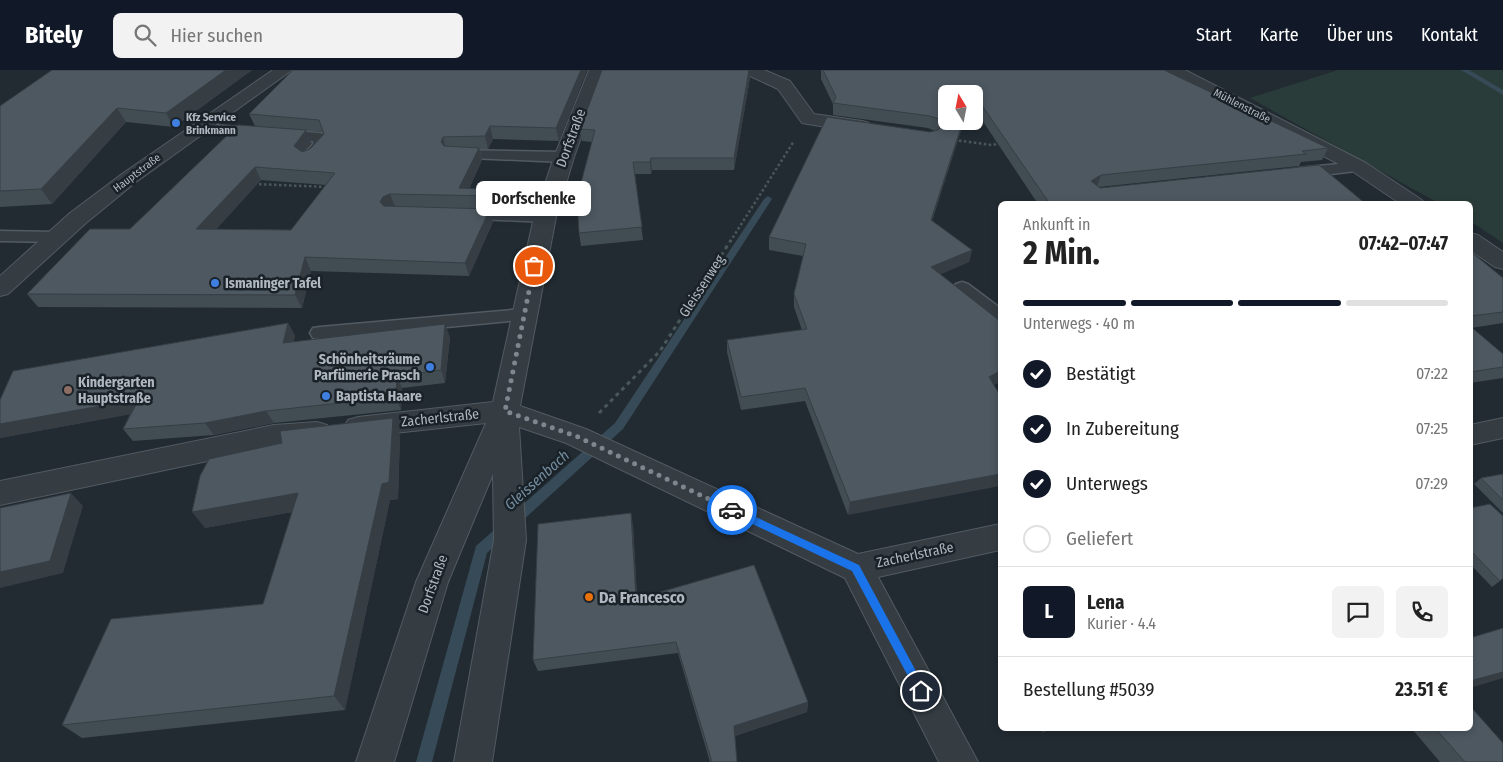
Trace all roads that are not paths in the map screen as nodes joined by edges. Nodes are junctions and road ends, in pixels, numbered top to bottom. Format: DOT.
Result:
graph roads {
  1 [pos="284,70"];
  2 [pos="1172,70"];
  3 [pos="693,72"];
  4 [pos="602,73"];
  5 [pos="197,128"];
  6 [pos="882,130"];
  7 [pos="453,154"];
  8 [pos="564,157"];
  9 [pos="310,158"];
  10 [pos="1359,167"];
  11 [pos="1281,175"];
  12 [pos="1410,201"];
  13 [pos="442,215"];
  14 [pos="545,217"];
  15 [pos="0,236"];
  16 [pos="57,237"];
  17 [pos="1473,242"];
  18 [pos="1503,262"];
  19 [pos="25,265"];
  20 [pos="0,267"];
  21 [pos="962,288"];
  22 [pos="0,289"];
  23 [pos="523,315"];
  24 [pos="998,315"];
  25 [pos="320,333"];
  26 [pos="505,411"];
  27 [pos="0,493"];
  28 [pos="998,537"];
  29 [pos="856,568"];
  30 [pos="375,762"];
  31 [pos="472,762"];
  32 [pos="959,762"];
  1 -- 5 [label="street, Hauptstraße"];
  2 -- 10 [label="street, Mühlenstraße"];
  3 -- 6 [label="street"];
  4 -- 8 [label="street, Dorfstraße"];
  5 -- 9 [label="lane"];
  5 -- 16 [label="street, Hauptstraße"];
  7 -- 8 [label="lane"];
  8 -- 14 [label="street, Dorfstraße"];
  10 -- 11 [label="lane"];
  10 -- 12 [label="street, Mühlenstraße"];
  13 -- 14 [label="lane"];
  14 -- 23 [label="street, Dorfstraße"];
  15 -- 16 [label="lane"];
  16 -- 19 [label="street, Hauptstraße"];
  17 -- 18 [label="street"];
  19 -- 20 [label="street"];
  19 -- 22 [label="street, Hauptstraße"];
  21 -- 24 [label="lane"];
  23 -- 25 [label="lane"];
  23 -- 26 [label="street, Dorfstraße"];
  26 -- 27 [label="street, Zacherlstraße"];
  26 -- 29 [label="street, Zacherlstraße"];
  26 -- 30 [label="street, Dorfstraße"];
  26 -- 31 [label="street, Dorfstraße"];
  28 -- 29 [label="street, Zacherlstraße"];
  29 -- 32 [label="street"];
}
